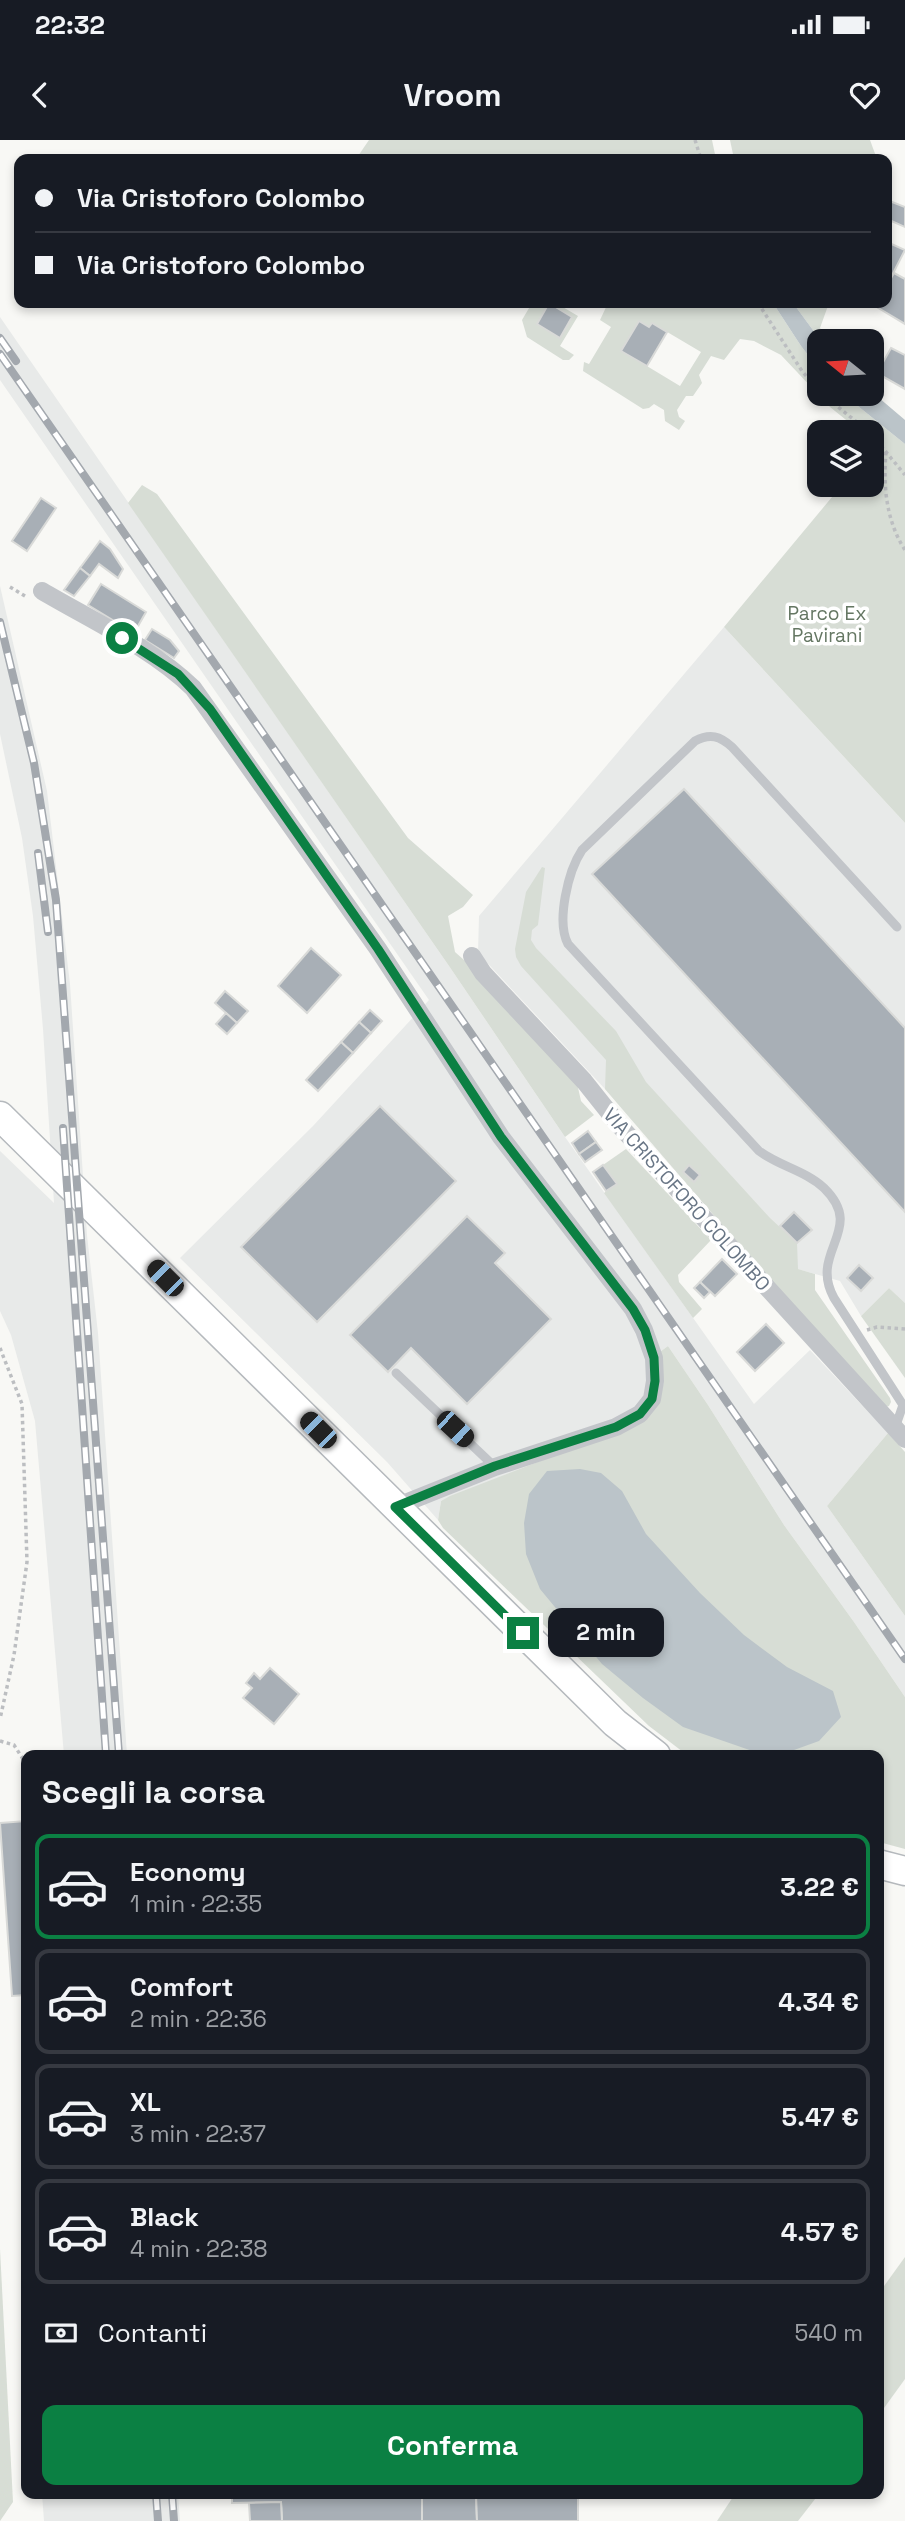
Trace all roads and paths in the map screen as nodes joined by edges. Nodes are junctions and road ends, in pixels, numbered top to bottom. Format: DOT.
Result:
graph roads {
  1 [pos="761,308"];
  2 [pos="807,377"];
  3 [pos="837,406"];
  4 [pos="854,420"];
  5 [pos="884,450"];
  6 [pos="886,452"];
  7 [pos="905,475"];
  8 [pos="905,550"];
  9 [pos="42,591"];
  10 [pos="897,927"];
  11 [pos="472,956"];
  12 [pos="0,1116"];
  13 [pos="905,1329"];
  14 [pos="859,1334"];
  15 [pos="0,1348"];
  16 [pos="396,1373"];
  17 [pos="900,1434"];
  18 [pos="495,1466"];
  19 [pos="395,1507"];
  20 [pos="0,1719"];
  21 [pos="0,1741"];
  22 [pos="650,1750"];
  23 [pos="21,1756"];
  24 [pos="884,1866"];
  25 [pos="905,1871"];
  1 -- 2 [label="path"];
  3 -- 4 [label="path"];
  5 -- 6 [label="path"];
  6 -- 7 [label="path"];
  6 -- 8 [label="path"];
  9 -- 18 [label="street"];
  10 -- 14 [label="lane"];
  11 -- 17 [label="street, VIA CRISTOFORO COLOMBO"];
  12 -- 19 [label="main road"];
  13 -- 14 [label="path"];
  14 -- 17 [label="lane"];
  15 -- 20 [label="path"];
  16 -- 18 [label="lane"];
  18 -- 19 [label="street"];
  19 -- 22 [label="main road"];
  21 -- 23 [label="path"];
  24 -- 25 [label="main road"];
}
